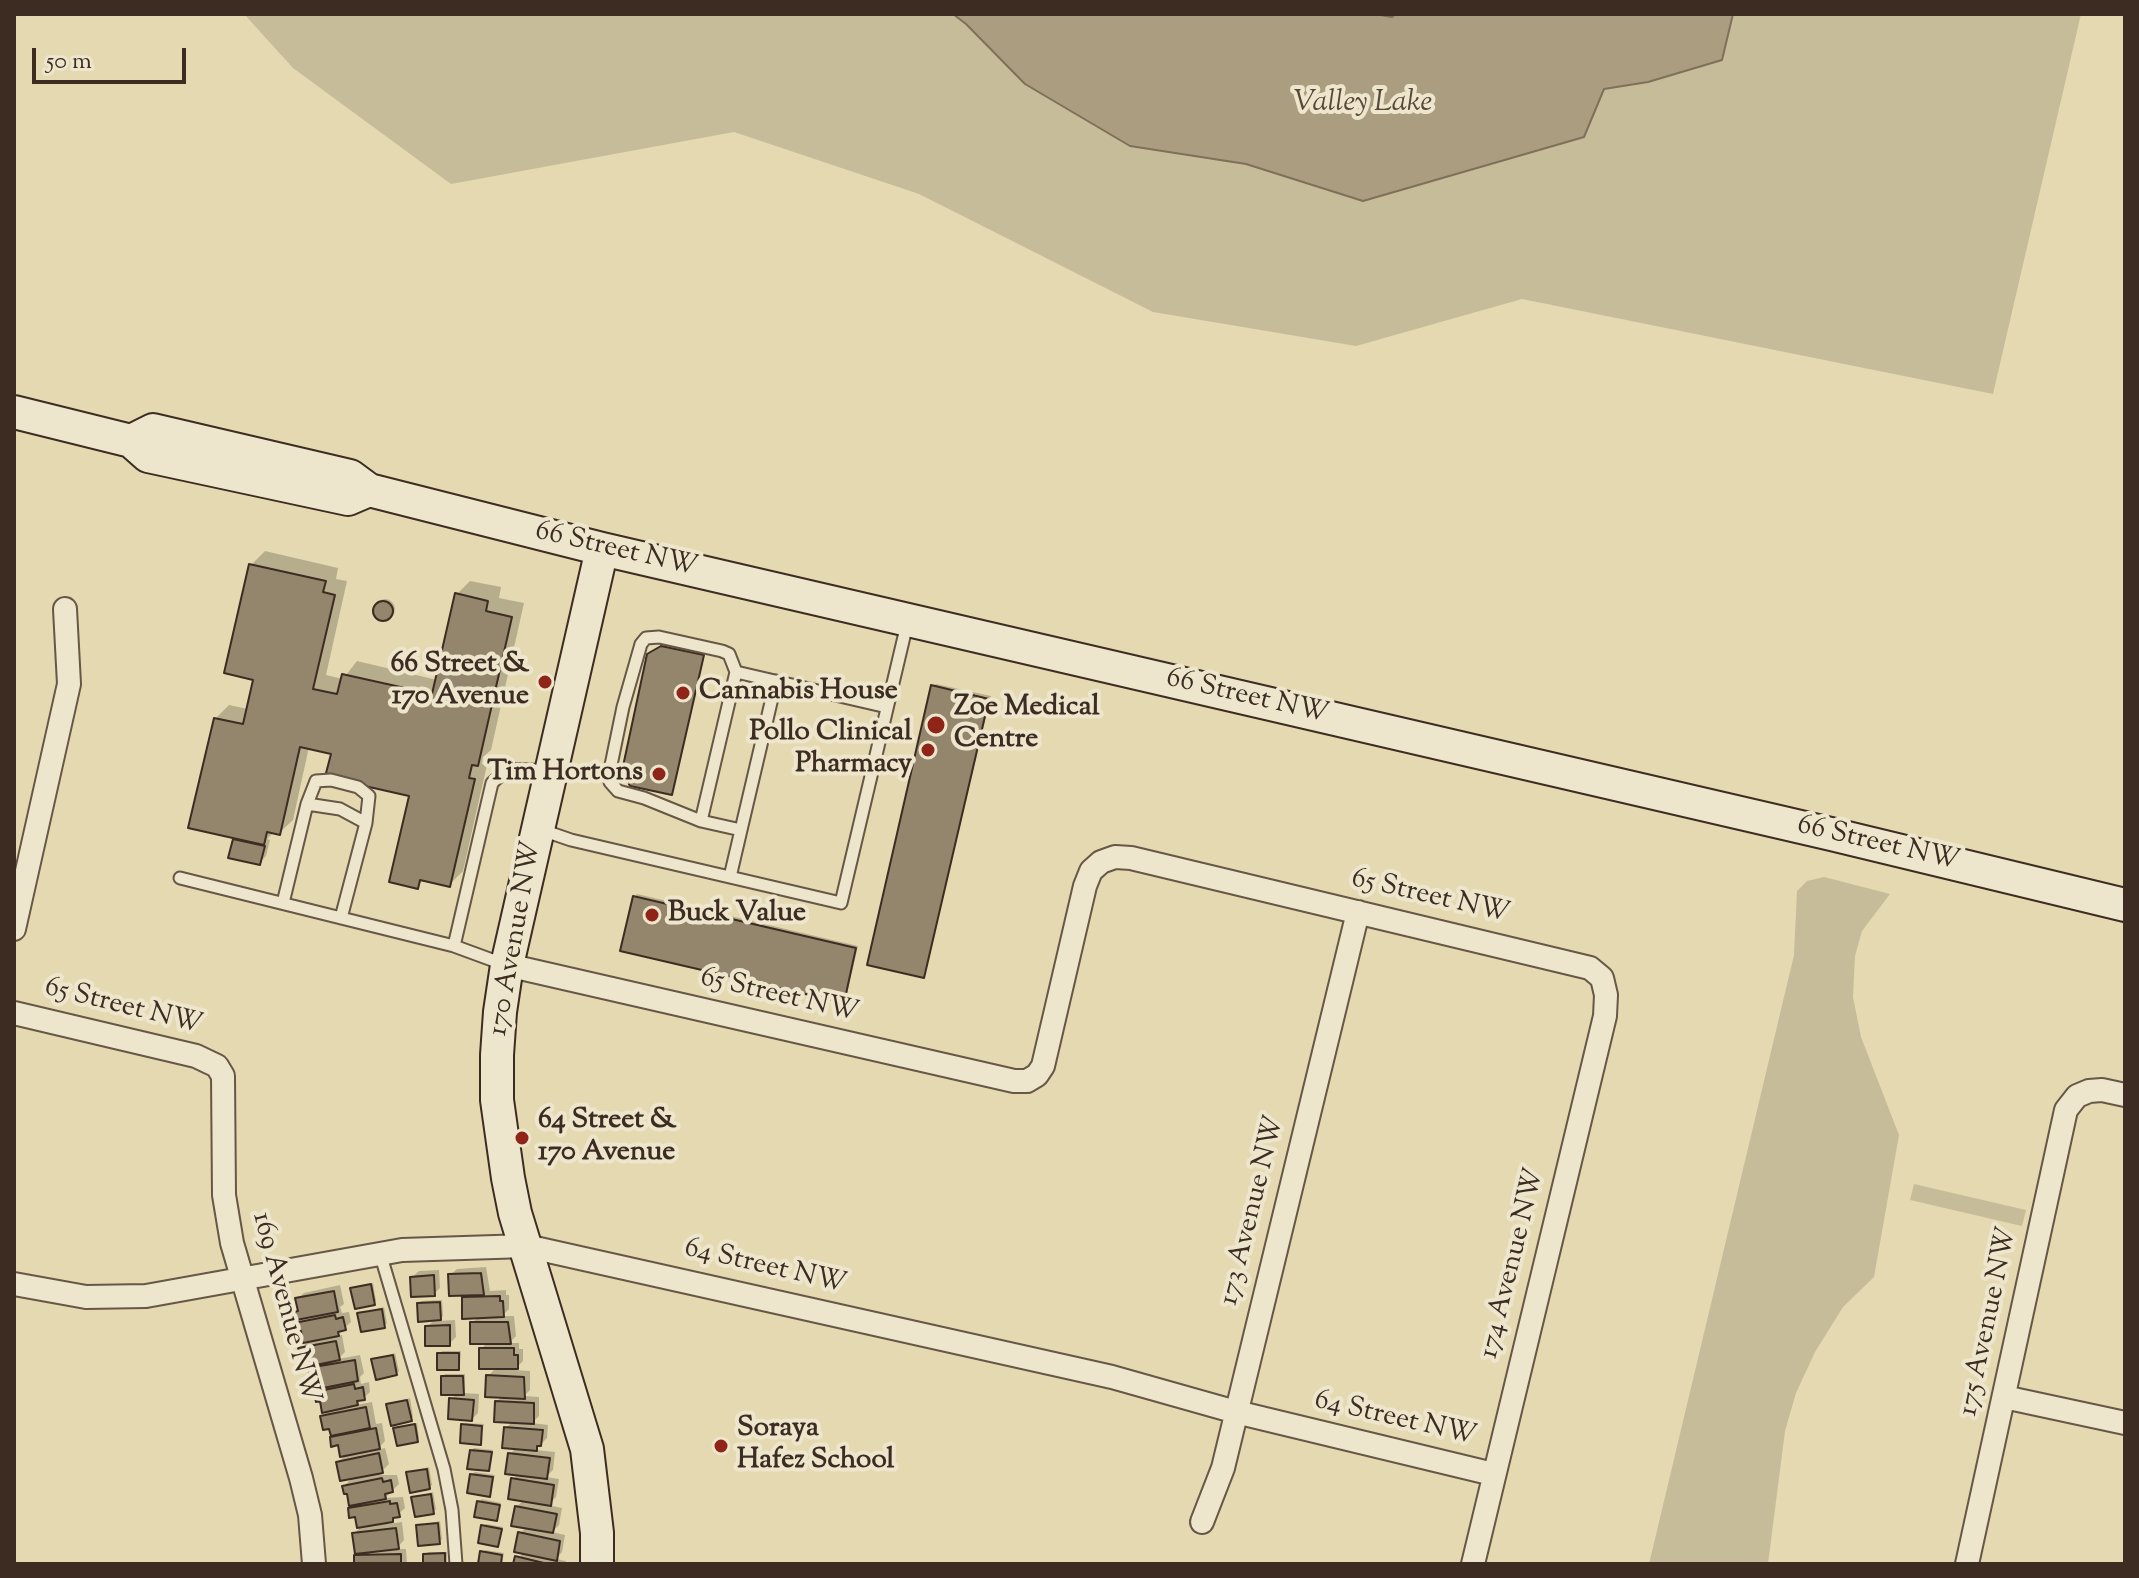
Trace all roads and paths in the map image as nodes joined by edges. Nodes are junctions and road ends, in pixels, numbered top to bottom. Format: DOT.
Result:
graph roads {
  1 [pos="14,412"];
  2 [pos="602,549"];
  3 [pos="65,609"];
  4 [pos="908,619"];
  5 [pos="736,672"];
  6 [pos="776,681"];
  7 [pos="887,707"];
  8 [pos="551,771"];
  9 [pos="307,804"];
  10 [pos="701,821"];
  11 [pos="366,823"];
  12 [pos="537,828"];
  13 [pos="741,830"];
  14 [pos="730,877"];
  15 [pos="180,878"];
  16 [pos="283,903"];
  17 [pos="2125,905"];
  18 [pos="1358,912"];
  19 [pos="341,918"];
  20 [pos="14,929"];
  21 [pos="454,946"];
  22 [pos="507,965"];
  23 [pos="1602,978"];
  24 [pos="14,1013"];
  25 [pos="217,1066"];
  26 [pos="2125,1095"];
  27 [pos="526,1246"];
  28 [pos="380,1253"];
  29 [pos="240,1279"];
  30 [pos="14,1284"];
  31 [pos="2004,1397"];
  32 [pos="1236,1412"];
  33 [pos="2125,1423"];
  34 [pos="1493,1474"];
  35 [pos="1202,1522"];
  36 [pos="314,1564"];
  37 [pos="456,1564"];
  38 [pos="597,1564"];
  39 [pos="1473,1564"];
  40 [pos="1967,1564"];
  1 -- 2 [label="main road, 66 Street NW"];
  2 -- 4 [label="main road, 66 Street NW"];
  2 -- 8 [label="main road, 170 Avenue NW"];
  3 -- 20 [label="street"];
  4 -- 7 [label="lane"];
  4 -- 17 [label="main road, 66 Street NW"];
  5 -- 6 [label="lane"];
  5 -- 10 [label="lane"];
  5 -- 10 [label="lane"];
  6 -- 7 [label="lane"];
  6 -- 13 [label="lane"];
  7 -- 14 [label="lane"];
  8 -- 12 [label="main road, 170 Avenue NW"];
  8 -- 21 [label="lane"];
  9 -- 11 [label="lane"];
  9 -- 11 [label="lane"];
  9 -- 16 [label="lane"];
  10 -- 13 [label="lane"];
  11 -- 19 [label="lane"];
  12 -- 14 [label="lane"];
  12 -- 22 [label="main road, 170 Avenue NW"];
  13 -- 14 [label="lane"];
  15 -- 16 [label="lane"];
  16 -- 19 [label="lane"];
  18 -- 22 [label="street, 65 Street NW"];
  18 -- 23 [label="street, 65 Street NW"];
  18 -- 32 [label="street, 173 Avenue NW"];
  19 -- 21 [label="lane"];
  21 -- 22 [label="lane"];
  22 -- 27 [label="main road, 170 Avenue NW"];
  23 -- 34 [label="street, 174 Avenue NW"];
  24 -- 25 [label="street, 65 Street NW"];
  25 -- 29 [label="street, 169 Avenue NW"];
  26 -- 31 [label="street, 175 Avenue NW"];
  27 -- 28 [label="street, 64 Street NW"];
  27 -- 32 [label="street, 64 Street NW"];
  27 -- 38 [label="main road, 170 Avenue NW"];
  28 -- 29 [label="street, 64 Street NW"];
  28 -- 37 [label="lane"];
  29 -- 30 [label="street, 64 Street NW"];
  29 -- 36 [label="street, 169 Avenue NW"];
  31 -- 33 [label="street"];
  31 -- 40 [label="street, 175 Avenue NW"];
  32 -- 34 [label="street, 64 Street NW"];
  32 -- 35 [label="street, 173 Avenue NW"];
  34 -- 39 [label="street, 174 Avenue NW"];
}
